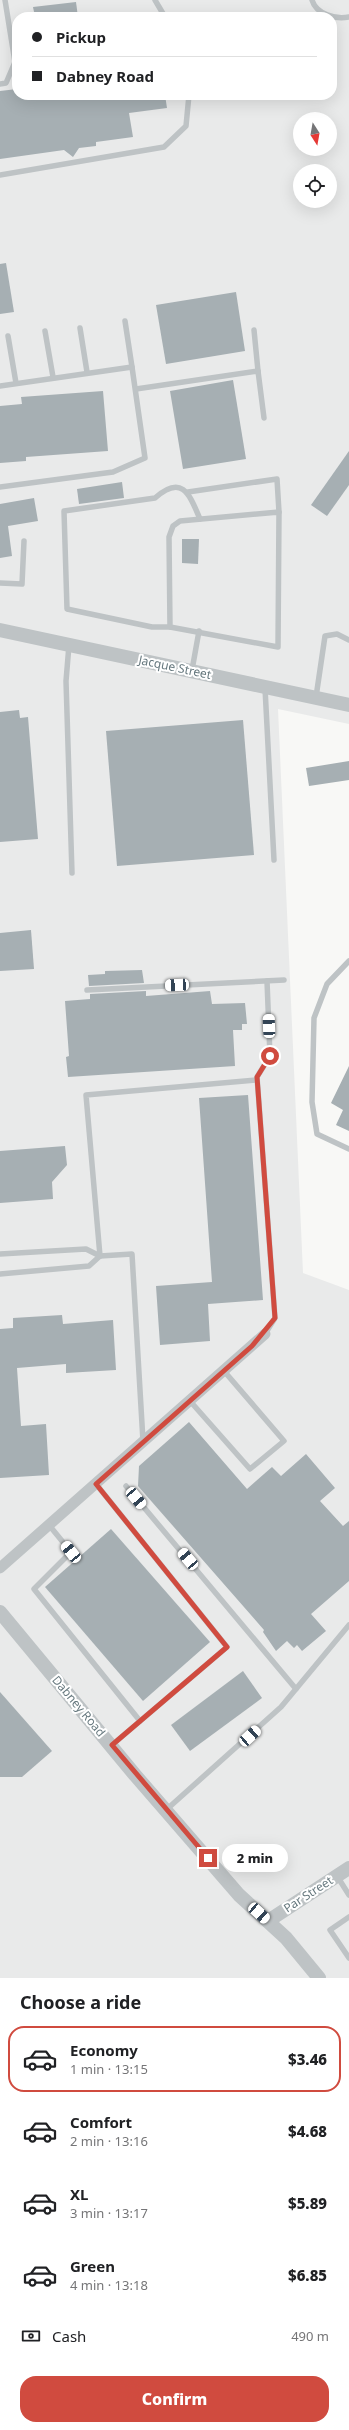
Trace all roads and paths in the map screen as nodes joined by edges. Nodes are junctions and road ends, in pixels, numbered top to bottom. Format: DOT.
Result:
graph roads {
  1 [pos="5,0"];
  2 [pos="155,0"];
  3 [pos="312,0"];
  4 [pos="162,12"];
  5 [pos="323,12"];
  6 [pos="337,17"];
  7 [pos="349,17"];
  8 [pos="12,43"];
  9 [pos="12,69"];
  10 [pos="0,84"];
  11 [pos="189,100"];
  12 [pos="0,175"];
  13 [pos="125,320"];
  14 [pos="80,328"];
  15 [pos="254,330"];
  16 [pos="45,331"];
  17 [pos="8,336"];
  18 [pos="132,367"];
  19 [pos="258,371"];
  20 [pos="87,372"];
  21 [pos="53,377"];
  22 [pos="16,383"];
  23 [pos="0,386"];
  24 [pos="136,389"];
  25 [pos="264,418"];
  26 [pos="0,487"];
  27 [pos="188,492"];
  28 [pos="279,512"];
  29 [pos="200,519"];
  30 [pos="24,541"];
  31 [pos="0,583"];
  32 [pos="170,627"];
  33 [pos="0,630"];
  34 [pos="199,631"];
  35 [pos="349,640"];
  36 [pos="69,644"];
  37 [pos="192,671"];
  38 [pos="264,686"];
  39 [pos="316,697"];
  40 [pos="349,705"];
  41 [pos="274,860"];
  42 [pos="72,873"];
  43 [pos="349,961"];
  44 [pos="284,980"];
  45 [pos="267,981"];
  46 [pos="87,990"];
  47 [pos="257,1080"];
  48 [pos="349,1149"];
  49 [pos="0,1254"];
  50 [pos="100,1256"];
  51 [pos="0,1274"];
  52 [pos="265,1334"];
  53 [pos="224,1371"];
  54 [pos="190,1401"];
  55 [pos="143,1443"];
  56 [pos="96,1484"];
  57 [pos="126,1486"];
  58 [pos="49,1525"];
  59 [pos="0,1568"];
  60 [pos="0,1612"];
  61 [pos="349,1625"];
  62 [pos="296,1689"];
  63 [pos="140,1721"];
  64 [pos="112,1745"];
  65 [pos="166,1810"];
  66 [pos="349,1868"];
  67 [pos="337,1876"];
  68 [pos="349,1895"];
  69 [pos="349,1917"];
  70 [pos="268,1921"];
  71 [pos="349,1958"];
  72 [pos="319,1978"];
  1 -- 8 [label="lane"];
  2 -- 4 [label="lane"];
  3 -- 5 [label="lane"];
  6 -- 7 [label="lane"];
  9 -- 10 [label="lane"];
  11 -- 12 [label="lane"];
  13 -- 18 [label="lane"];
  14 -- 20 [label="lane"];
  15 -- 19 [label="lane"];
  16 -- 21 [label="lane"];
  17 -- 22 [label="lane"];
  18 -- 20 [label="lane"];
  18 -- 24 [label="lane"];
  19 -- 24 [label="lane"];
  19 -- 25 [label="lane"];
  20 -- 21 [label="lane"];
  21 -- 22 [label="lane"];
  22 -- 23 [label="lane"];
  24 -- 26 [label="lane"];
  27 -- 28 [label="lane"];
  27 -- 29 [label="lane"];
  27 -- 32 [label="lane"];
  28 -- 29 [label="lane"];
  28 -- 34 [label="lane"];
  29 -- 32 [label="lane"];
  30 -- 31 [label="lane"];
  32 -- 34 [label="lane"];
  33 -- 36 [label="street, Jacque Street"];
  34 -- 37 [label="lane"];
  35 -- 39 [label="lane"];
  36 -- 37 [label="street, Jacque Street"];
  36 -- 42 [label="lane"];
  37 -- 38 [label="street, Jacque Street"];
  38 -- 39 [label="street, Jacque Street"];
  38 -- 41 [label="lane"];
  39 -- 40 [label="street, Jacque Street"];
  43 -- 48 [label="lane"];
  44 -- 45 [label="lane"];
  45 -- 46 [label="lane"];
  45 -- 47 [label="lane"];
  47 -- 50 [label="lane"];
  47 -- 52 [label="lane"];
  49 -- 50 [label="lane"];
  50 -- 51 [label="lane"];
  50 -- 55 [label="lane"];
  52 -- 53 [label="street"];
  53 -- 54 [label="street"];
  53 -- 54 [label="lane"];
  54 -- 55 [label="street"];
  55 -- 56 [label="street"];
  56 -- 58 [label="street"];
  56 -- 63 [label="lane"];
  57 -- 62 [label="lane"];
  58 -- 59 [label="street"];
  58 -- 63 [label="lane"];
  60 -- 64 [label="street, Dabney Road"];
  61 -- 62 [label="lane"];
  62 -- 65 [label="lane"];
  63 -- 64 [label="lane"];
  64 -- 65 [label="street, Dabney Road"];
  65 -- 70 [label="street, Dabney Road"];
  66 -- 67 [label="street, Par Street"];
  67 -- 68 [label="lane"];
  67 -- 70 [label="street, Par Street"];
  69 -- 71 [label="lane"];
  70 -- 72 [label="street, Dabney Road"];
}
